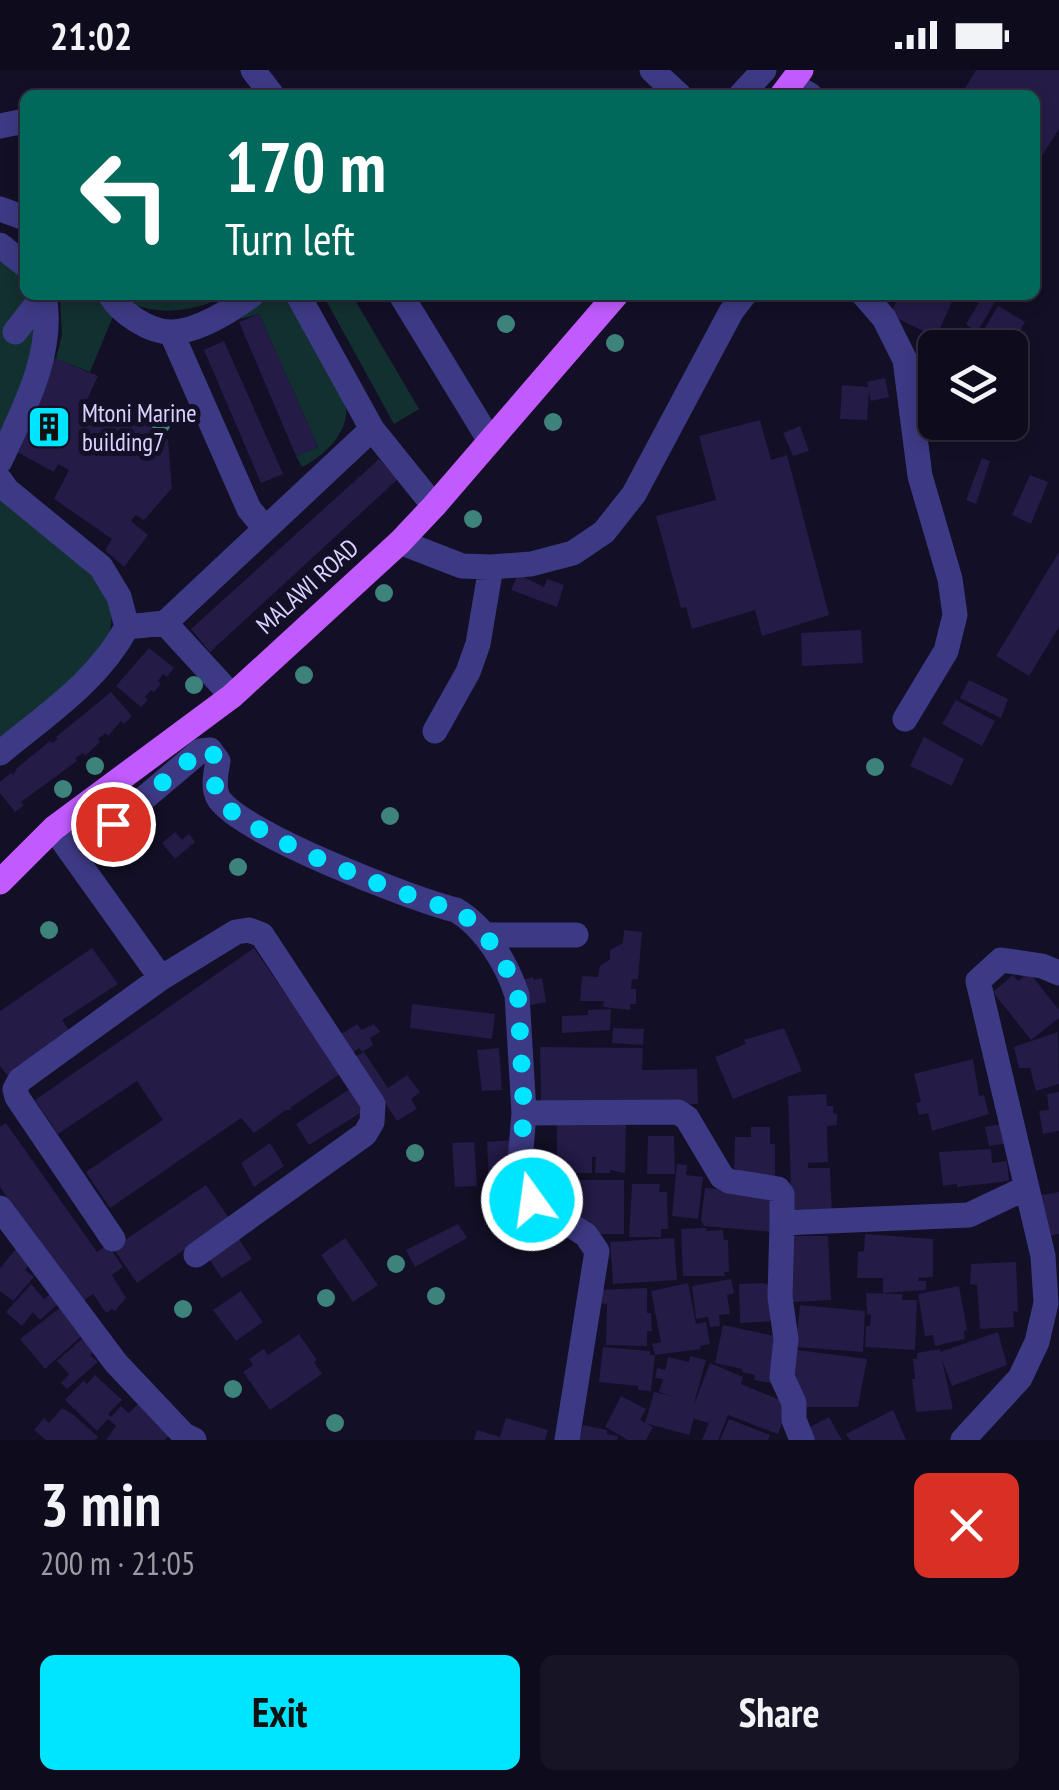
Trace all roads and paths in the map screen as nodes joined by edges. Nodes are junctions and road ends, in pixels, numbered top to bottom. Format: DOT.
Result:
graph roads {
  1 [pos="252,70"];
  2 [pos="652,70"];
  3 [pos="764,70"];
  4 [pos="268,90"];
  5 [pos="673,90"];
  6 [pos="746,90"];
  7 [pos="0,244"];
  8 [pos="20,262"];
  9 [pos="40,300"];
  10 [pos="43,300"];
  11 [pos="112,300"];
  12 [pos="243,300"];
  13 [pos="301,300"];
  14 [pos="405,300"];
  15 [pos="612,300"];
  16 [pos="740,300"];
  17 [pos="868,300"];
  18 [pos="15,332"];
  19 [pos="171,332"];
  20 [pos="372,429"];
  21 [pos="490,440"];
  22 [pos="0,460"];
  23 [pos="0,480"];
  24 [pos="434,506"];
  25 [pos="264,527"];
  26 [pos="400,542"];
  27 [pos="490,567"];
  28 [pos="165,623"];
  29 [pos="127,627"];
  30 [pos="232,696"];
  31 [pos="905,719"];
  32 [pos="435,732"];
  33 [pos="0,753"];
  34 [pos="54,828"];
  35 [pos="70,851"];
  36 [pos="0,882"];
  37 [pos="484,934"];
  38 [pos="576,935"];
  39 [pos="1059,974"];
  40 [pos="161,978"];
  41 [pos="524,1112"];
  42 [pos="1026,1188"];
  43 [pos="0,1208"];
  44 [pos="782,1223"];
  45 [pos="113,1238"];
  46 [pos="196,1256"];
  47 [pos="194,1440"];
  48 [pos="566,1440"];
  49 [pos="802,1440"];
  50 [pos="963,1440"];
  1 -- 4 [label="street"];
  2 -- 5 [label="street"];
  3 -- 6 [label="street"];
  7 -- 8 [label="street"];
  9 -- 18 [label="street"];
  10 -- 22 [label="street"];
  11 -- 19 [label="street"];
  12 -- 19 [label="street"];
  13 -- 20 [label="street"];
  14 -- 21 [label="street"];
  15 -- 21 [label="main road, MALAWI ROAD"];
  16 -- 27 [label="street"];
  17 -- 31 [label="street"];
  19 -- 25 [label="street"];
  20 -- 24 [label="street"];
  20 -- 25 [label="street"];
  21 -- 24 [label="main road, MALAWI ROAD"];
  23 -- 29 [label="street"];
  24 -- 26 [label="main road, MALAWI ROAD"];
  25 -- 28 [label="street"];
  26 -- 27 [label="street"];
  26 -- 30 [label="main road, MALAWI ROAD"];
  27 -- 32 [label="street"];
  28 -- 29 [label="street"];
  28 -- 30 [label="street"];
  29 -- 33 [label="street"];
  30 -- 34 [label="main road, MALAWI ROAD"];
  34 -- 35 [label="street"];
  34 -- 36 [label="main road, MALAWI ROAD"];
  35 -- 37 [label="street"];
  35 -- 40 [label="street"];
  37 -- 38 [label="street"];
  37 -- 41 [label="street"];
  39 -- 42 [label="street"];
  40 -- 45 [label="street"];
  40 -- 46 [label="street"];
  41 -- 44 [label="street"];
  41 -- 48 [label="street"];
  42 -- 44 [label="street"];
  42 -- 50 [label="street"];
  43 -- 47 [label="street"];
  44 -- 49 [label="street"];
}
